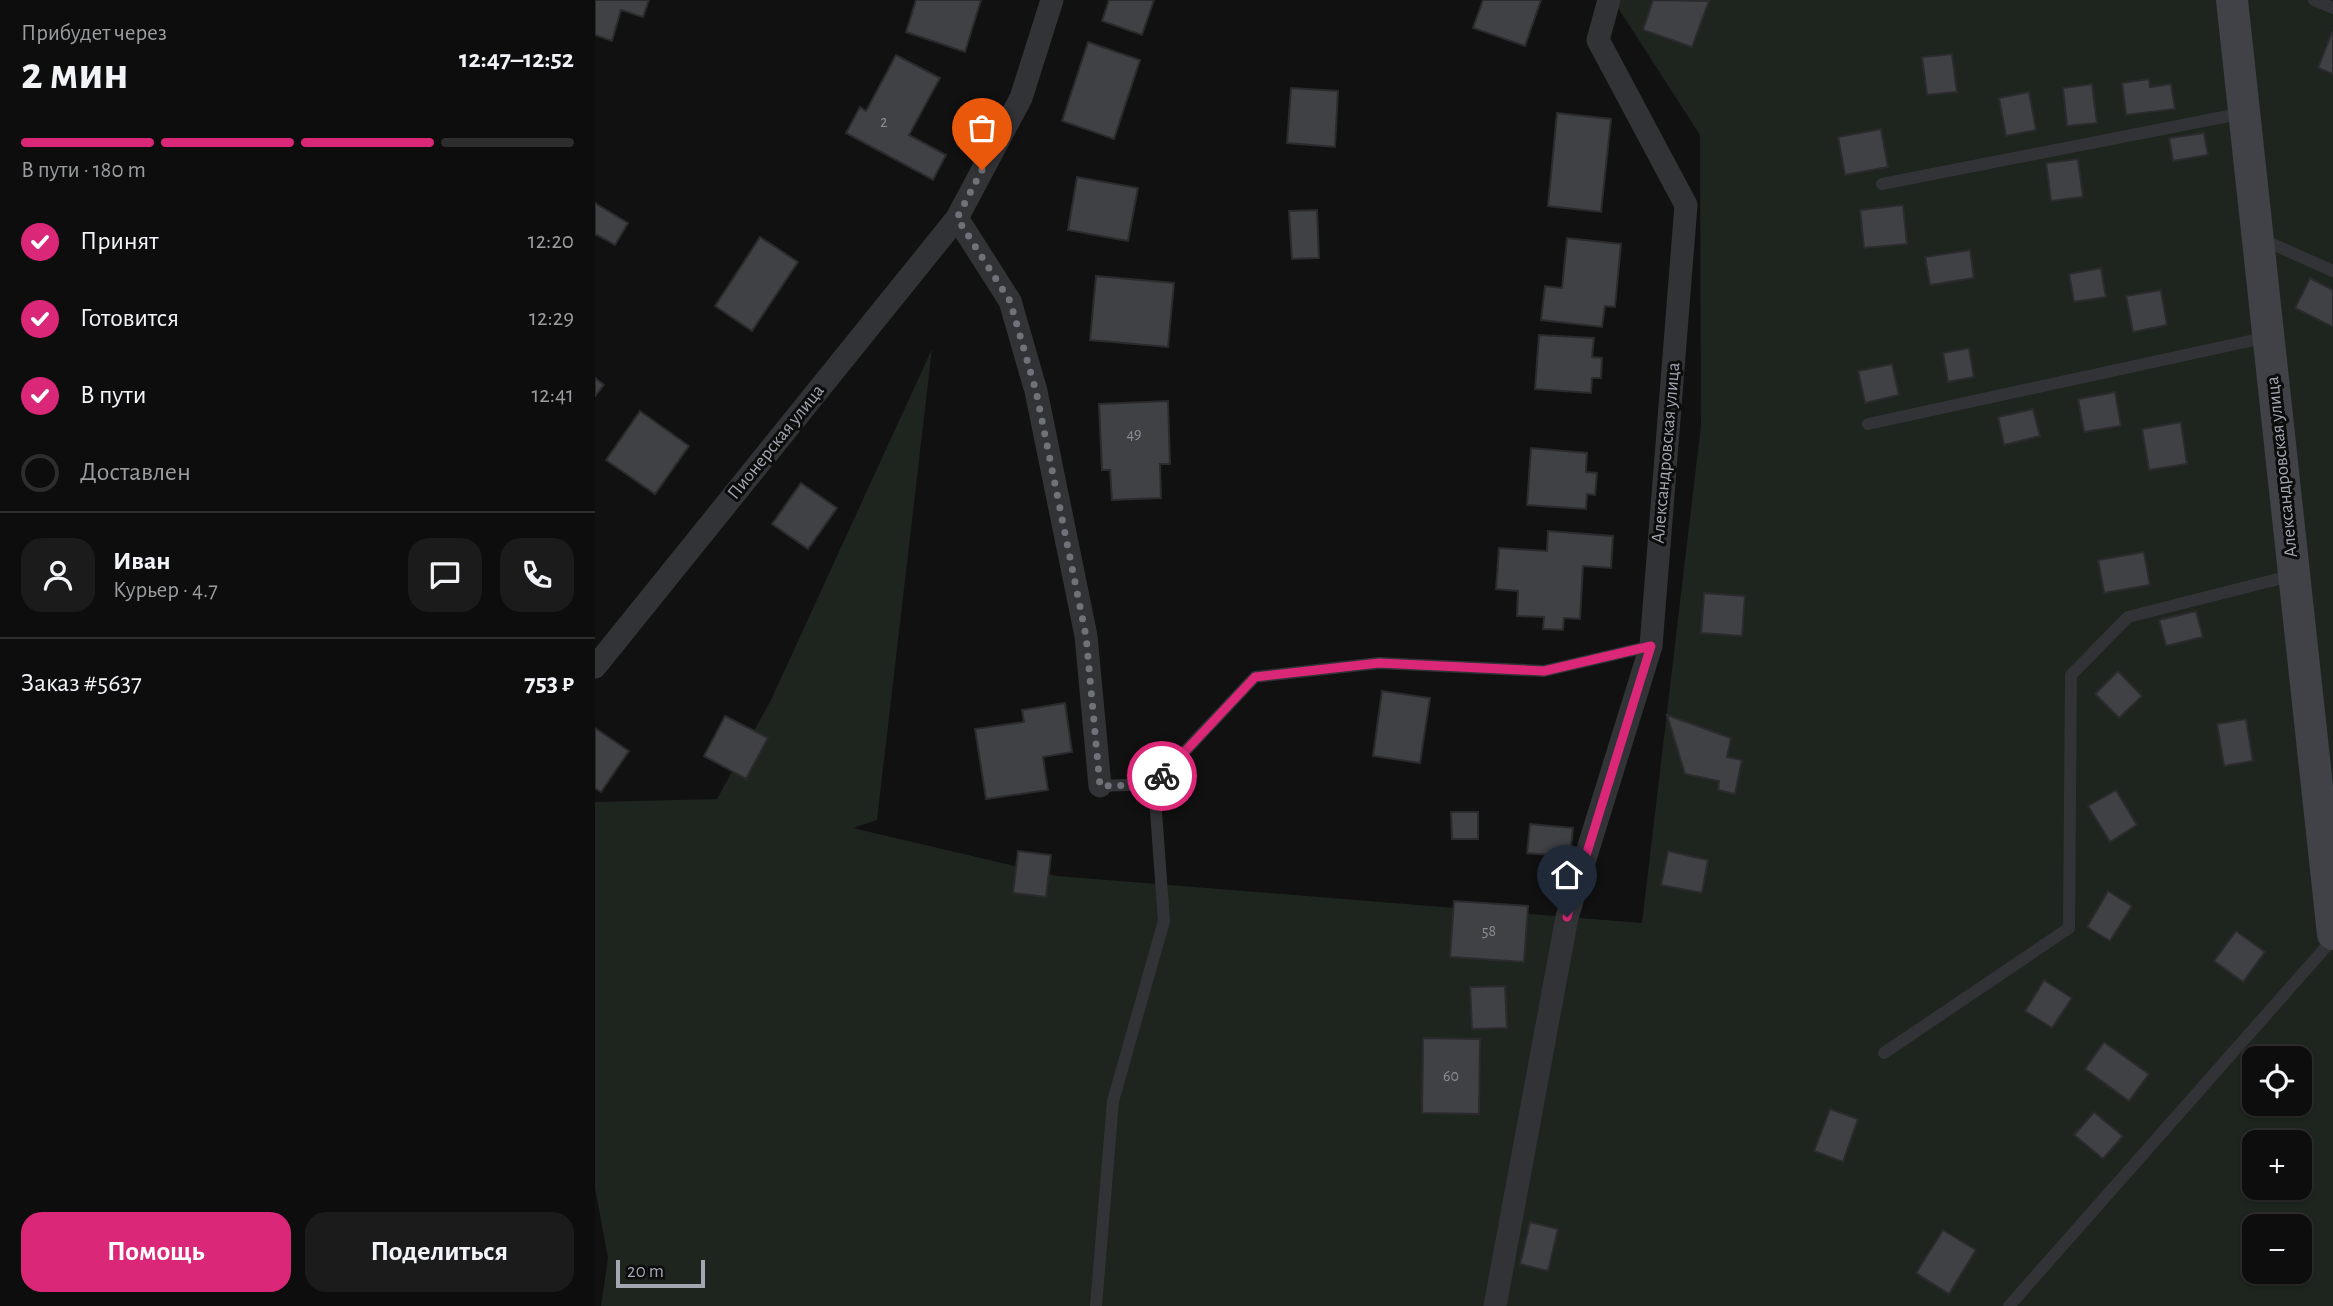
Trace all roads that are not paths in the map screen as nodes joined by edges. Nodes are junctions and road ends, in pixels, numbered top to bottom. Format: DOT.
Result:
graph roads {
  1 [pos="1052,0"];
  2 [pos="1609,0"];
  3 [pos="1615,0"];
  4 [pos="2232,0"];
  5 [pos="2314,0"];
  6 [pos="2333,8"];
  7 [pos="1609,60"];
  8 [pos="2244,113"];
  9 [pos="1882,184"];
  10 [pos="957,218"];
  11 [pos="2257,237"];
  12 [pos="2333,271"];
  13 [pos="2268,337"];
  14 [pos="1868,424"];
  15 [pos="2294,575"];
  16 [pos="1651,646"];
  17 [pos="595,667"];
  18 [pos="1154,785"];
  19 [pos="1100,786"];
  20 [pos="2333,936"];
  21 [pos="1884,1053"];
  22 [pos="1096,1306"];
  23 [pos="1495,1306"];
  24 [pos="2009,1306"];
  1 -- 10 [label="street, Пионерская улица"];
  2 -- 7 [label="street, Александровская улица"];
  3 -- 7 [label="lane"];
  4 -- 8 [label="street, Александровская улица"];
  5 -- 6 [label="lane"];
  7 -- 16 [label="street, Александровская улица"];
  8 -- 9 [label="lane"];
  8 -- 11 [label="street, Александровская улица"];
  10 -- 17 [label="street, Пионерская улица"];
  10 -- 19 [label="street"];
  11 -- 12 [label="lane"];
  11 -- 13 [label="street, Александровская улица"];
  13 -- 14 [label="lane"];
  13 -- 15 [label="street, Александровская улица"];
  15 -- 20 [label="street, Александровская улица"];
  15 -- 21 [label="lane"];
  16 -- 18 [label="lane"];
  16 -- 23 [label="street, Александровская улица"];
  18 -- 19 [label="lane"];
  18 -- 22 [label="lane"];
  20 -- 24 [label="lane"];
}
